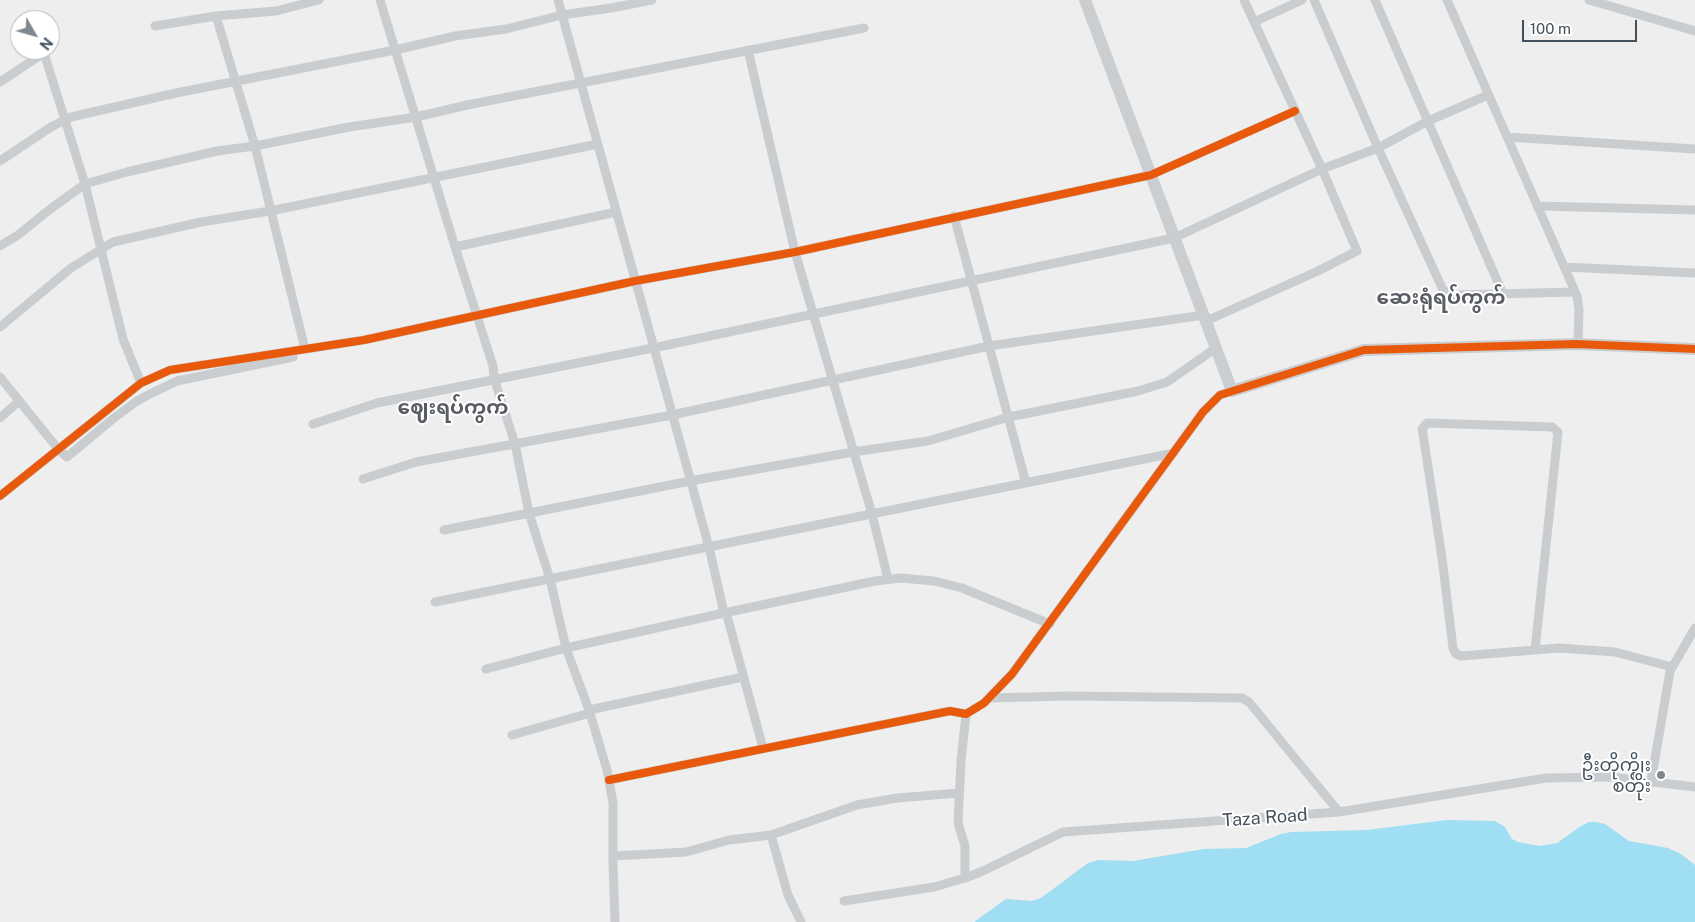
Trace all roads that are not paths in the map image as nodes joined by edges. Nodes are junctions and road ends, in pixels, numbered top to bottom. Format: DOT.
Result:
graph roads {
  1 [pos="319,0"];
  2 [pos="380,0"];
  3 [pos="558,0"];
  4 [pos="652,0"];
  5 [pos="1085,0"];
  6 [pos="1244,0"];
  7 [pos="1302,0"];
  8 [pos="1314,0"];
  9 [pos="1375,0"];
  10 [pos="1446,0"];
  11 [pos="1590,0"];
  12 [pos="562,15"];
  13 [pos="216,16"];
  14 [pos="1254,22"];
  15 [pos="155,26"];
  16 [pos="864,28"];
  17 [pos="1695,30"];
  18 [pos="395,50"];
  19 [pos="748,50"];
  20 [pos="235,81"];
  21 [pos="0,82"];
  22 [pos="581,84"];
  23 [pos="1488,95"];
  24 [pos="1295,111"];
  25 [pos="416,117"];
  26 [pos="66,119"];
  27 [pos="1428,121"];
  28 [pos="1507,137"];
  29 [pos="598,144"];
  30 [pos="255,146"];
  31 [pos="1378,148"];
  32 [pos="1695,149"];
  33 [pos="0,161"];
  34 [pos="1322,169"];
  35 [pos="1151,175"];
  36 [pos="434,178"];
  37 [pos="85,184"];
  38 [pos="1537,206"];
  39 [pos="1695,210"];
  40 [pos="270,211"];
  41 [pos="616,212"];
  42 [pos="954,216"];
  43 [pos="1174,238"];
  44 [pos="0,246"];
  45 [pos="455,247"];
  46 [pos="100,249"];
  47 [pos="796,252"];
  48 [pos="1564,267"];
  49 [pos="1695,273"];
  50 [pos="635,281"];
  51 [pos="972,281"];
  52 [pos="1575,292"];
  53 [pos="1503,294"];
  54 [pos="814,314"];
  55 [pos="477,315"];
  56 [pos="1205,318"];
  57 [pos="0,326"];
  58 [pos="1578,344"];
  59 [pos="989,346"];
  60 [pos="653,348"];
  61 [pos="1216,348"];
  62 [pos="305,349"];
  63 [pos="1695,349"];
  64 [pos="293,351"];
  65 [pos="0,377"];
  66 [pos="494,378"];
  67 [pos="833,380"];
  68 [pos="141,383"];
  69 [pos="1232,391"];
  70 [pos="19,401"];
  71 [pos="672,414"];
  72 [pos="1009,417"];
  73 [pos="0,418"];
  74 [pos="313,424"];
  75 [pos="515,444"];
  76 [pos="58,450"];
  77 [pos="853,452"];
  78 [pos="1174,453"];
  79 [pos="363,479"];
  80 [pos="690,481"];
  81 [pos="1026,483"];
  82 [pos="0,496"];
  83 [pos="529,513"];
  84 [pos="872,514"];
  85 [pos="444,530"];
  86 [pos="708,547"];
  87 [pos="550,579"];
  88 [pos="888,579"];
  89 [pos="435,602"];
  90 [pos="724,613"];
  91 [pos="1050,624"];
  92 [pos="1695,628"];
  93 [pos="566,648"];
  94 [pos="1535,650"];
  95 [pos="1672,667"];
  96 [pos="486,669"];
  97 [pos="743,677"];
  98 [pos="989,698"];
  99 [pos="590,712"];
  100 [pos="966,714"];
  101 [pos="512,735"];
  102 [pos="763,748"];
  103 [pos="609,780"];
  104 [pos="1651,782"];
  105 [pos="1695,787"];
  106 [pos="959,792"];
  107 [pos="1339,812"];
  108 [pos="771,834"];
  109 [pos="613,856"];
  110 [pos="965,878"];
  111 [pos="844,901"];
  112 [pos="615,922"];
  113 [pos="801,922"];
  1 -- 13 [label="street"];
  2 -- 18 [label="street"];
  3 -- 12 [label="street"];
  4 -- 12 [label="street"];
  5 -- 35 [label="street"];
  6 -- 14 [label="street"];
  7 -- 14 [label="street"];
  8 -- 31 [label="street"];
  9 -- 27 [label="street"];
  10 -- 23 [label="street"];
  11 -- 17 [label="street"];
  12 -- 18 [label="street"];
  12 -- 22 [label="street"];
  13 -- 15 [label="street"];
  13 -- 20 [label="street"];
  14 -- 24 [label="street"];
  16 -- 19 [label="street"];
  18 -- 20 [label="street"];
  18 -- 25 [label="street"];
  19 -- 22 [label="street"];
  19 -- 47 [label="street"];
  20 -- 26 [label="street"];
  20 -- 30 [label="street"];
  21 -- 26 [label="street"];
  22 -- 25 [label="street"];
  22 -- 29 [label="street"];
  23 -- 27 [label="street"];
  23 -- 28 [label="street"];
  24 -- 34 [label="street"];
  24 -- 35 [label="street"];
  25 -- 30 [label="street"];
  25 -- 36 [label="street"];
  26 -- 33 [label="street"];
  26 -- 37 [label="street"];
  27 -- 31 [label="street"];
  27 -- 53 [label="street"];
  28 -- 32 [label="street"];
  28 -- 38 [label="street"];
  29 -- 36 [label="street"];
  29 -- 41 [label="street"];
  30 -- 37 [label="street"];
  30 -- 40 [label="street"];
  31 -- 34 [label="street"];
  31 -- 53 [label="street"];
  34 -- 43 [label="street"];
  34 -- 56 [label="street"];
  35 -- 42 [label="street"];
  35 -- 43 [label="street"];
  36 -- 40 [label="street"];
  36 -- 45 [label="street"];
  37 -- 44 [label="street"];
  37 -- 46 [label="street"];
  38 -- 39 [label="street"];
  38 -- 48 [label="street"];
  40 -- 46 [label="street"];
  40 -- 62 [label="street"];
  41 -- 45 [label="street"];
  41 -- 50 [label="street"];
  42 -- 47 [label="street"];
  42 -- 51 [label="street"];
  43 -- 51 [label="street"];
  43 -- 56 [label="street"];
  45 -- 55 [label="street"];
  46 -- 57 [label="street"];
  46 -- 68 [label="street"];
  47 -- 50 [label="street"];
  47 -- 54 [label="street"];
  48 -- 49 [label="street"];
  48 -- 52 [label="street"];
  50 -- 55 [label="street"];
  50 -- 60 [label="street"];
  51 -- 54 [label="street"];
  51 -- 59 [label="street"];
  52 -- 53 [label="street"];
  52 -- 58 [label="street"];
  54 -- 60 [label="street"];
  54 -- 67 [label="street"];
  55 -- 62 [label="street"];
  55 -- 66 [label="street"];
  56 -- 59 [label="street"];
  56 -- 61 [label="street"];
  58 -- 63 [label="street"];
  58 -- 69 [label="street"];
  59 -- 67 [label="street"];
  59 -- 72 [label="street"];
  60 -- 66 [label="street"];
  60 -- 71 [label="street"];
  61 -- 69 [label="street"];
  61 -- 72 [label="street"];
  62 -- 64 [label="street"];
  64 -- 68 [label="street"];
  64 -- 76 [label="street"];
  65 -- 70 [label="street"];
  66 -- 74 [label="street"];
  66 -- 75 [label="street"];
  67 -- 71 [label="street"];
  67 -- 77 [label="street"];
  68 -- 76 [label="street"];
  69 -- 78 [label="street"];
  70 -- 73 [label="street"];
  70 -- 76 [label="street"];
  71 -- 75 [label="street"];
  71 -- 80 [label="street"];
  72 -- 77 [label="street"];
  72 -- 81 [label="street"];
  75 -- 79 [label="street"];
  75 -- 83 [label="street"];
  76 -- 82 [label="street"];
  77 -- 80 [label="street"];
  77 -- 84 [label="street"];
  78 -- 81 [label="street"];
  78 -- 91 [label="street"];
  80 -- 83 [label="street"];
  80 -- 86 [label="street"];
  81 -- 84 [label="street"];
  83 -- 85 [label="street"];
  83 -- 87 [label="street"];
  84 -- 86 [label="street"];
  84 -- 88 [label="street"];
  86 -- 87 [label="street"];
  86 -- 90 [label="street"];
  87 -- 89 [label="street"];
  87 -- 93 [label="street"];
  88 -- 90 [label="street"];
  88 -- 91 [label="street"];
  90 -- 93 [label="street"];
  90 -- 97 [label="street"];
  91 -- 98 [label="street"];
  92 -- 95 [label="street"];
  93 -- 96 [label="street"];
  93 -- 99 [label="street"];
  94 -- 94 [label="street"];
  94 -- 95 [label="street"];
  95 -- 104 [label="street"];
  97 -- 99 [label="street"];
  97 -- 102 [label="street"];
  98 -- 100 [label="street"];
  98 -- 107 [label="street"];
  99 -- 101 [label="street"];
  99 -- 103 [label="street"];
  100 -- 102 [label="street"];
  100 -- 106 [label="street"];
  102 -- 103 [label="street"];
  103 -- 109 [label="street"];
  104 -- 105 [label="street, Taza Road"];
  104 -- 107 [label="street, Taza Road"];
  106 -- 108 [label="street"];
  106 -- 110 [label="street"];
  107 -- 110 [label="street, Taza Road"];
  108 -- 109 [label="street"];
  108 -- 113 [label="street"];
  109 -- 112 [label="street"];
  110 -- 111 [label="street, Taza Road"];
}
